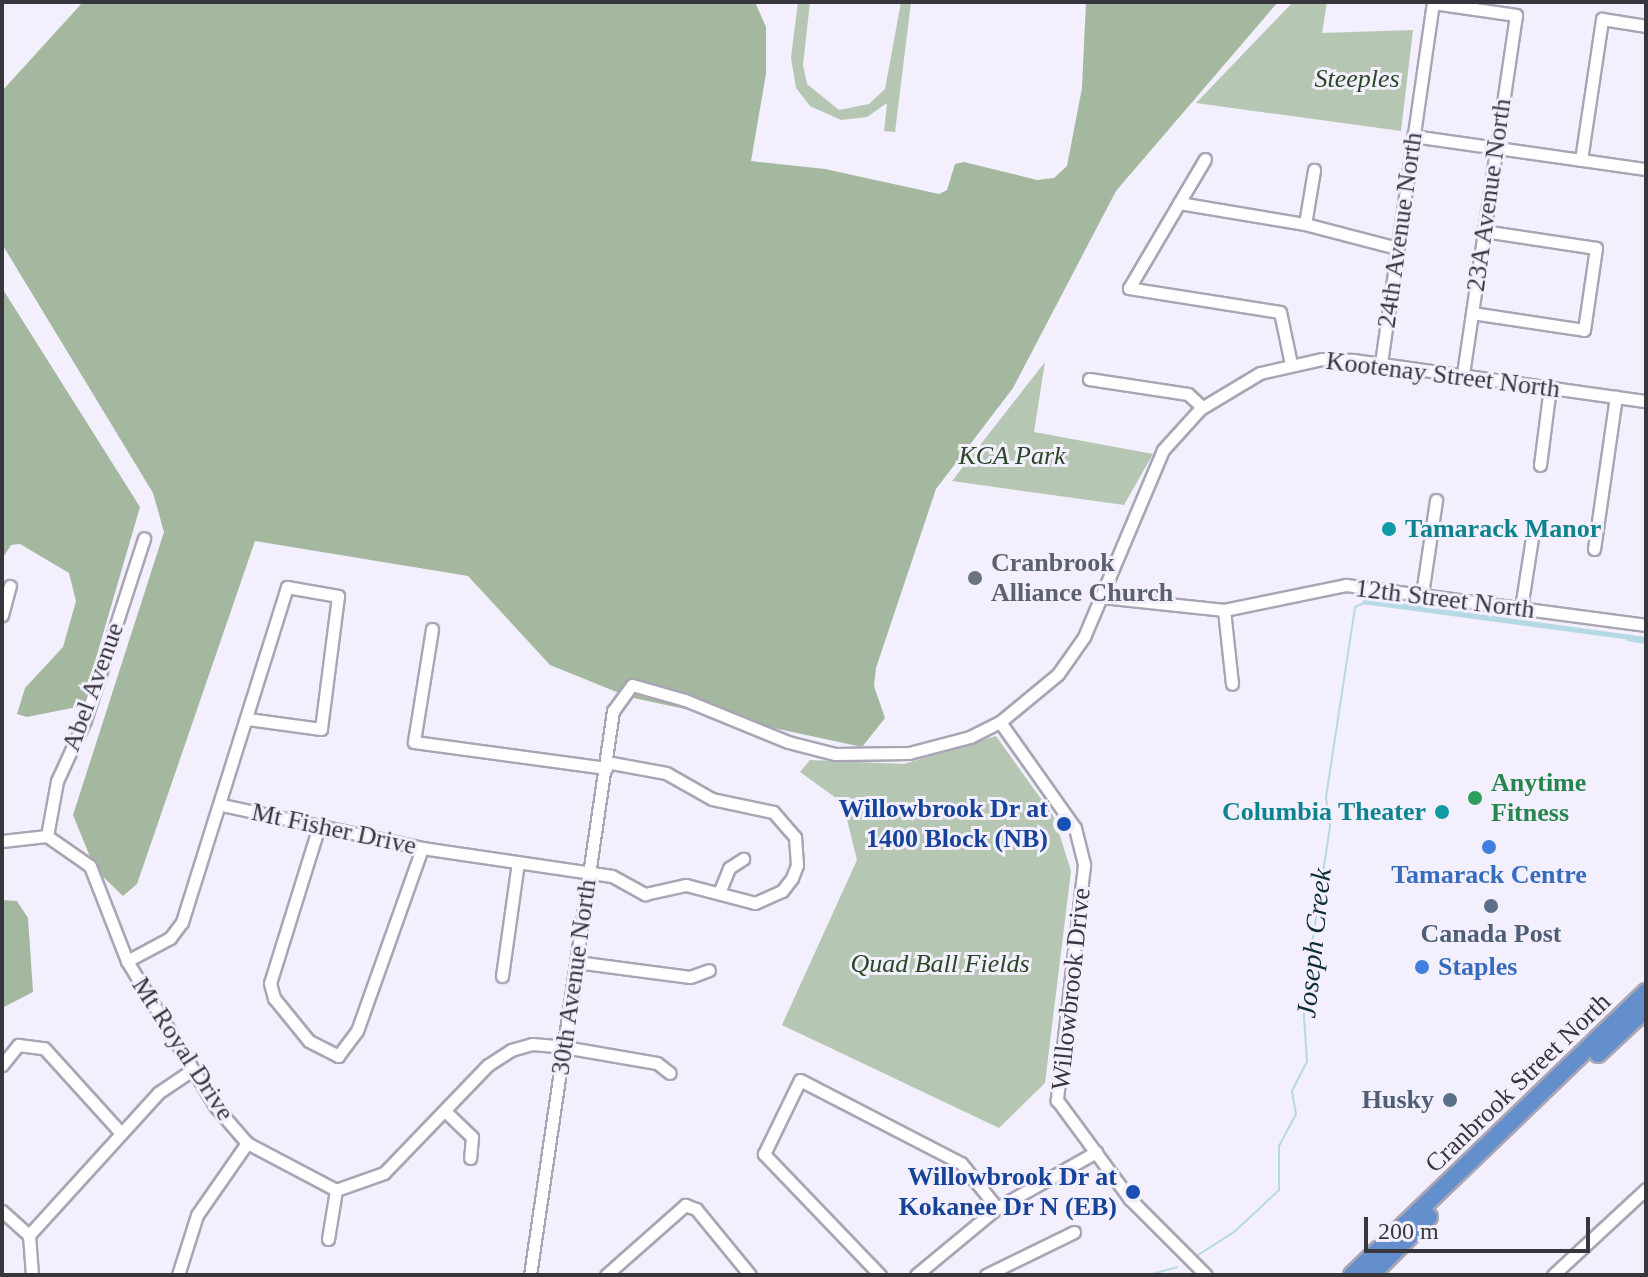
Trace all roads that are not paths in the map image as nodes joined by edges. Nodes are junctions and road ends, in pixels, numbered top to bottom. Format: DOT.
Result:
graph roads {
  1 [pos="1433,2"];
  2 [pos="1646,26"];
  3 [pos="1413,136"];
  4 [pos="1496,148"];
  5 [pos="1205,159"];
  6 [pos="1581,160"];
  7 [pos="1646,169"];
  8 [pos="1314,170"];
  9 [pos="1179,203"];
  10 [pos="1305,224"];
  11 [pos="1484,231"];
  12 [pos="1397,248"];
  13 [pos="1472,313"];
  14 [pos="1381,363"];
  15 [pos="1291,364"];
  16 [pos="1463,375"];
  17 [pos="1089,379"];
  18 [pos="1550,387"];
  19 [pos="1616,397"];
  20 [pos="1646,401"];
  21 [pos="1202,407"];
  22 [pos="1540,465"];
  23 [pos="1436,500"];
  24 [pos="1533,531"];
  25 [pos="144,538"];
  26 [pos="1594,549"];
  27 [pos="10,586"];
  28 [pos="1422,594"];
  29 [pos="1102,597"];
  30 [pos="1521,608"];
  31 [pos="1224,610"];
  32 [pos="2,615"];
  33 [pos="1646,625"];
  34 [pos="432,629"];
  35 [pos="1232,684"];
  36 [pos="632,685"];
  37 [pos="248,719"];
  38 [pos="1000,722"];
  39 [pos="606,765"];
  40 [pos="222,805"];
  41 [pos="319,826"];
  42 [pos="47,836"];
  43 [pos="2,841"];
  44 [pos="422,848"];
  45 [pos="743,859"];
  46 [pos="518,862"];
  47 [pos="590,873"];
  48 [pos="719,893"];
  49 [pos="127,961"];
  50 [pos="576,962"];
  51 [pos="709,970"];
  52 [pos="502,976"];
  53 [pos="1646,992"];
  54 [pos="1646,1009"];
  55 [pos="564,1047"];
  56 [pos="2,1065"];
  57 [pos="191,1071"];
  58 [pos="670,1073"];
  59 [pos="447,1113"];
  60 [pos="121,1133"];
  61 [pos="247,1143"];
  62 [pos="1096,1152"];
  63 [pos="470,1158"];
  64 [pos="1646,1189"];
  65 [pos="336,1190"];
  66 [pos="997,1208"];
  67 [pos="2,1211"];
  68 [pos="1074,1232"];
  69 [pos="29,1235"];
  70 [pos="328,1239"];
  71 [pos="32,1275"];
  72 [pos="178,1275"];
  73 [pos="530,1275"];
  74 [pos="606,1275"];
  75 [pos="750,1275"];
  76 [pos="880,1275"];
  77 [pos="916,1275"];
  78 [pos="986,1275"];
  79 [pos="1206,1275"];
  80 [pos="1352,1275"];
  81 [pos="1371,1275"];
  82 [pos="1553,1275"];
  1 -- 3 [label="street, 24th Avenue North"];
  1 -- 4 [label="street, 23A Avenue North"];
  2 -- 6 [label="street"];
  3 -- 4 [label="street"];
  3 -- 12 [label="street, 24th Avenue North"];
  4 -- 6 [label="street"];
  4 -- 11 [label="street, 23A Avenue North"];
  5 -- 9 [label="street"];
  6 -- 7 [label="street"];
  8 -- 10 [label="street"];
  9 -- 10 [label="street"];
  9 -- 15 [label="street"];
  10 -- 12 [label="street"];
  11 -- 13 [label="street, 23A Avenue North"];
  11 -- 13 [label="street"];
  12 -- 14 [label="street, 24th Avenue North"];
  13 -- 16 [label="street, 23A Avenue North"];
  14 -- 15 [label="street, Kootenay Street North"];
  14 -- 16 [label="street, Kootenay Street North"];
  15 -- 21 [label="street, Kootenay Street North"];
  16 -- 18 [label="street, Kootenay Street North"];
  17 -- 21 [label="street"];
  18 -- 19 [label="street, Kootenay Street North"];
  18 -- 22 [label="street"];
  19 -- 20 [label="street, Kootenay Street North"];
  19 -- 26 [label="street"];
  21 -- 29 [label="street, Kootenay Street North"];
  23 -- 28 [label="street"];
  24 -- 30 [label="street"];
  25 -- 42 [label="street, Abel Avenue"];
  27 -- 32 [label="street"];
  28 -- 30 [label="street, 12th Street North"];
  28 -- 31 [label="street, 12th Street North"];
  29 -- 31 [label="street, 12th Street North"];
  29 -- 38 [label="street, Kootenay Street North"];
  30 -- 33 [label="street, 12th Street North"];
  31 -- 35 [label="street"];
  34 -- 39 [label="street, Mt Fisher Drive"];
  36 -- 38 [label="street, Kootenay Street North"];
  36 -- 39 [label="street, 30th Avenue North"];
  37 -- 37 [label="street"];
  37 -- 40 [label="street"];
  38 -- 62 [label="street, Willowbrook Drive"];
  39 -- 47 [label="street, 30th Avenue North"];
  39 -- 48 [label="street, Mt Fisher Drive"];
  40 -- 41 [label="street, Mt Fisher Drive"];
  40 -- 49 [label="street, Mt Fisher Drive"];
  41 -- 44 [label="street, Mt Fisher Drive"];
  41 -- 44 [label="street"];
  42 -- 43 [label="street"];
  42 -- 49 [label="street, Mt Royal Drive"];
  44 -- 46 [label="street, Mt Fisher Drive"];
  45 -- 48 [label="street"];
  46 -- 47 [label="street, Mt Fisher Drive"];
  46 -- 52 [label="street"];
  47 -- 48 [label="street, Mt Fisher Drive"];
  47 -- 50 [label="street, 30th Avenue North"];
  49 -- 57 [label="street, Mt Royal Drive"];
  50 -- 51 [label="street"];
  50 -- 55 [label="street, 30th Avenue North"];
  53 -- 80 [label="highway, Cranbrook Street North"];
  54 -- 81 [label="highway, Cranbrook Street North"];
  55 -- 58 [label="street"];
  55 -- 59 [label="street"];
  55 -- 73 [label="street, 30th Avenue North"];
  56 -- 60 [label="street"];
  57 -- 60 [label="street"];
  57 -- 61 [label="street, Mt Royal Drive"];
  59 -- 63 [label="street"];
  59 -- 65 [label="street"];
  60 -- 69 [label="street"];
  61 -- 65 [label="street, Mt Royal Drive"];
  61 -- 72 [label="street"];
  62 -- 66 [label="street"];
  62 -- 79 [label="street, Willowbrook Drive"];
  64 -- 82 [label="street"];
  65 -- 70 [label="street"];
  66 -- 76 [label="street"];
  66 -- 77 [label="street"];
  67 -- 69 [label="street"];
  68 -- 78 [label="street"];
  69 -- 71 [label="street"];
  74 -- 75 [label="street"];
}
